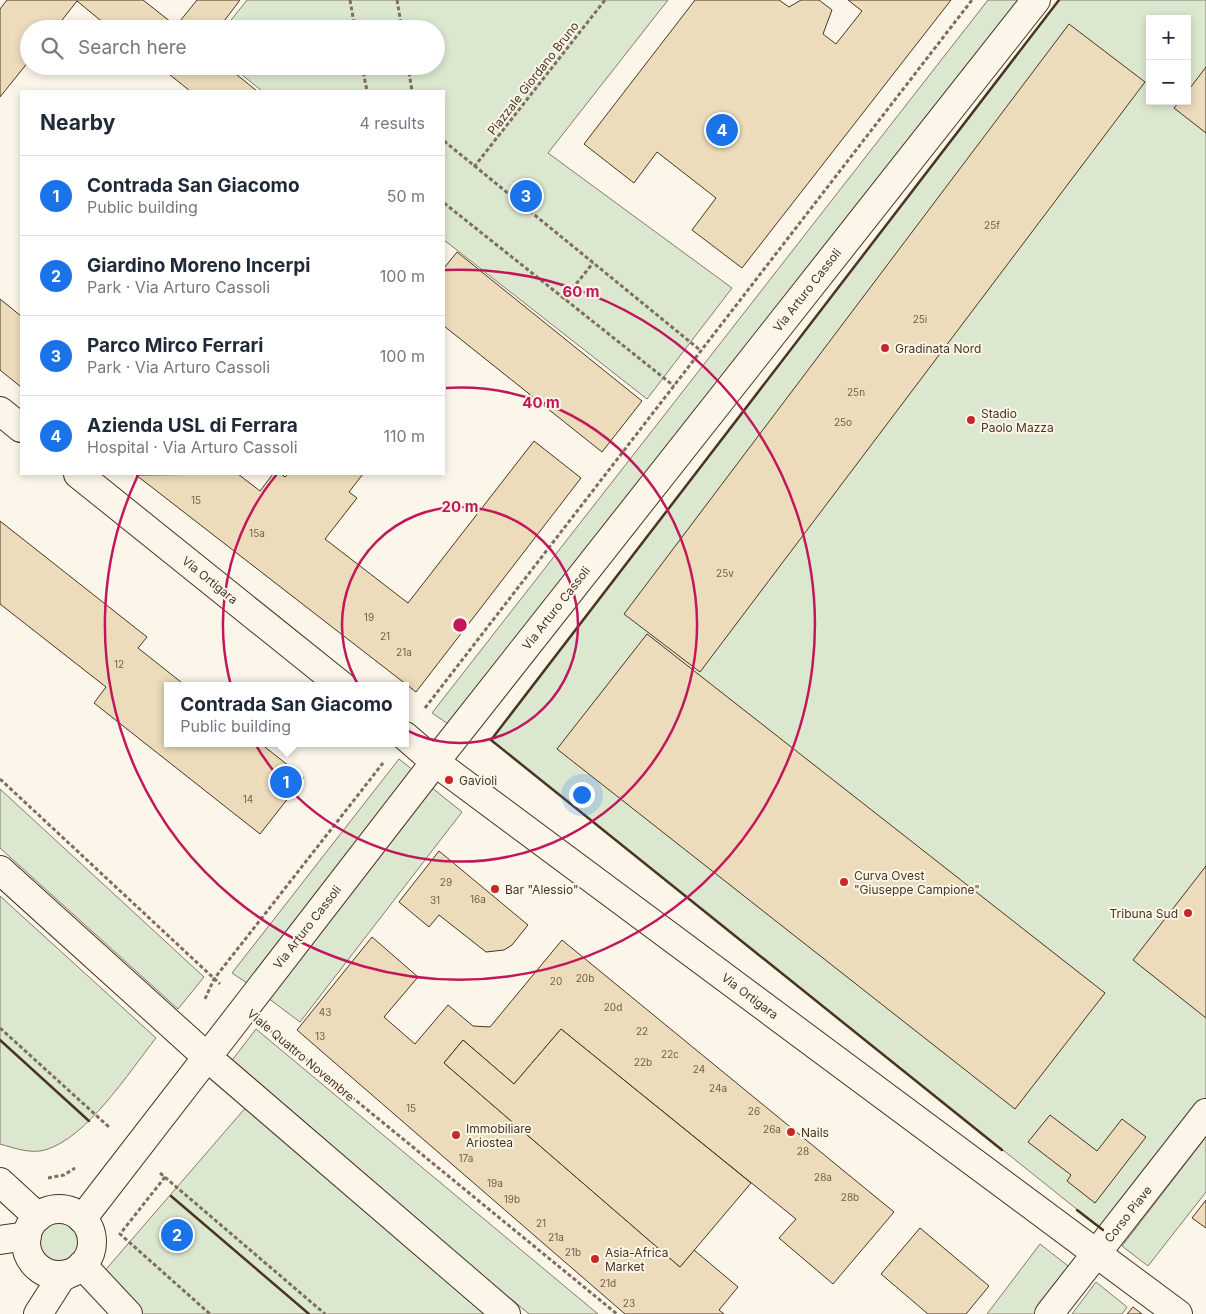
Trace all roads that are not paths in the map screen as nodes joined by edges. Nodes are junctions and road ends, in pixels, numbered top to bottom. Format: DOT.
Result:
graph roads {
  1 [pos="1036,0"];
  2 [pos="0,411"];
  3 [pos="20,427"];
  4 [pos="79,475"];
  5 [pos="337,682"];
  6 [pos="409,740"];
  7 [pos="434,762"];
  8 [pos="0,870"];
  9 [pos="197,1048"];
  10 [pos="1206,1113"];
  11 [pos="8,1189"];
  12 [pos="82,1219"];
  13 [pos="32,1226"];
  14 [pos="0,1240"];
  15 [pos="1097,1253"];
  16 [pos="75,1269"];
  17 [pos="38,1314"];
  18 [pos="128,1314"];
  19 [pos="506,1314"];
  20 [pos="1049,1314"];
  21 [pos="1178,1314"];
  1 -- 7 [label="street, Via Arturo Cassoli"];
  2 -- 3 [label="street"];
  4 -- 5 [label="street, Via Ortigara"];
  6 -- 7 [label="street, Via Ortigara"];
  7 -- 9 [label="street, Via Arturo Cassoli"];
  7 -- 15 [label="street, Via Ortigara"];
  8 -- 9 [label="street"];
  9 -- 12 [label="street, Via Arturo Cassoli"];
  9 -- 19 [label="street"];
  10 -- 15 [label="street, Corso Piave"];
  11 -- 13 [label="street"];
  12 -- 13 [label="street"];
  12 -- 16 [label="street"];
  13 -- 14 [label="street"];
  13 -- 16 [label="street"];
  15 -- 20 [label="street, Corso Piave"];
  15 -- 21 [label="street, Via Ortigara"];
  16 -- 17 [label="street"];
  16 -- 18 [label="street"];
}
